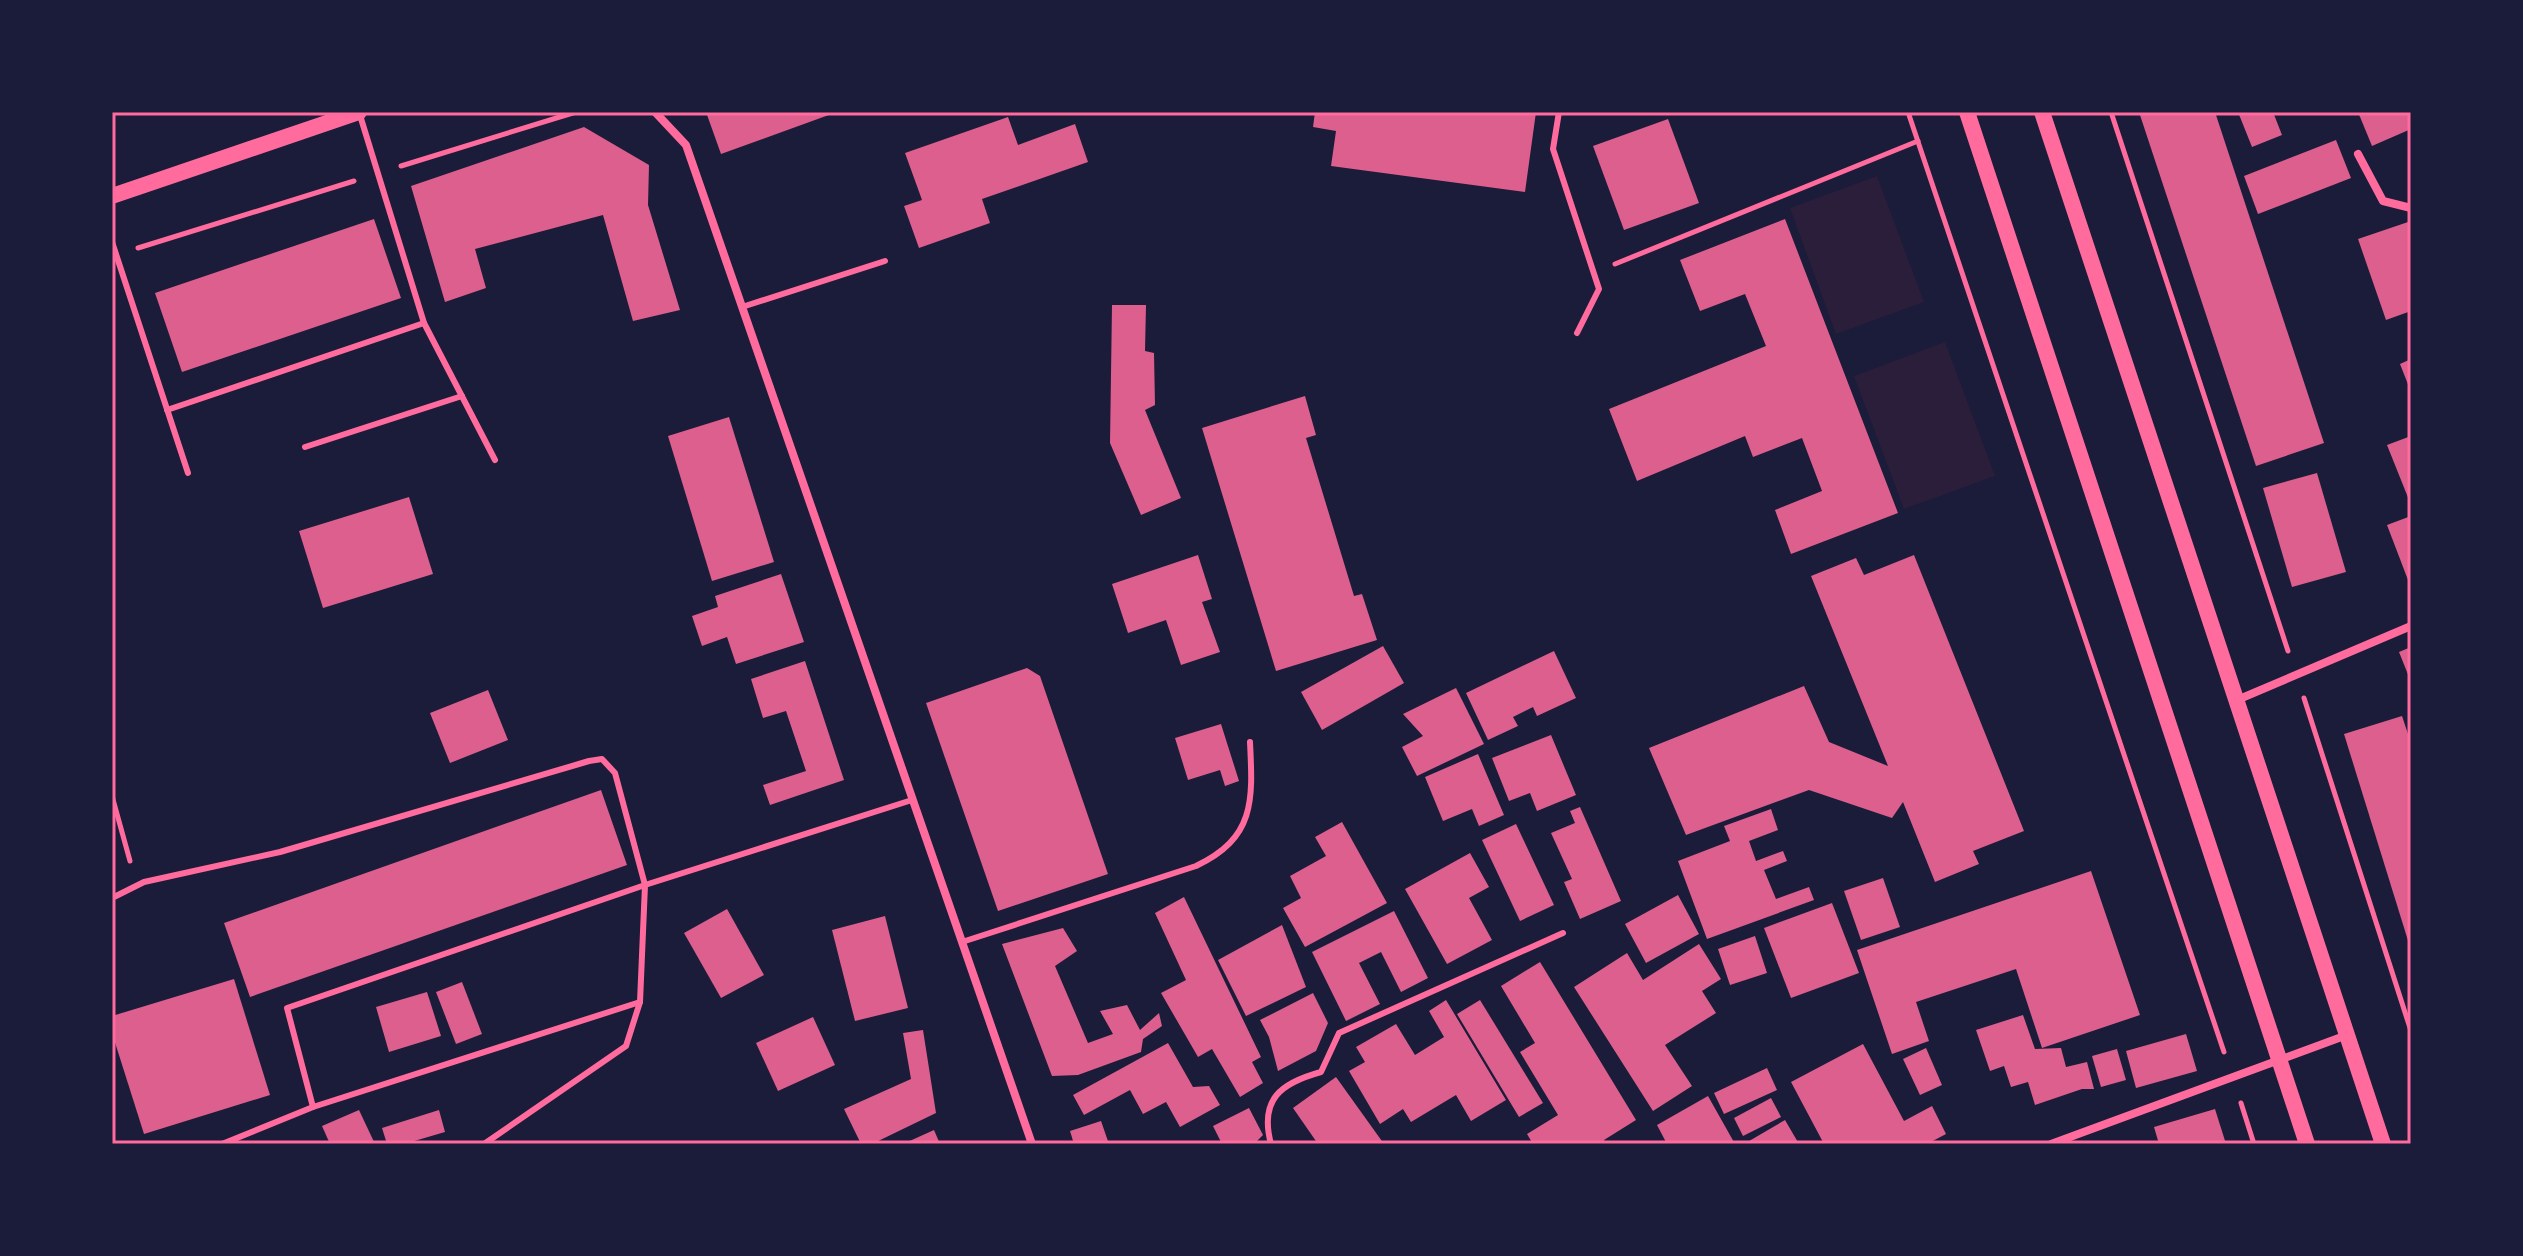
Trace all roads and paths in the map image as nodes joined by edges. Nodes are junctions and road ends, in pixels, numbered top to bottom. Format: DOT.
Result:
graph roads {
  1 [pos="359,112"];
  2 [pos="576,112"];
  3 [pos="655,112"];
  4 [pos="1559,112"];
  5 [pos="1908,112"];
  6 [pos="1967,112"];
  7 [pos="2042,112"];
  8 [pos="2111,112"];
  9 [pos="1918,141"];
  10 [pos="2358,154"];
  11 [pos="378,173"];
  12 [pos="112,196"];
  13 [pos="2411,208"];
  14 [pos="112,242"];
  15 [pos="116,255"];
  16 [pos="885,261"];
  17 [pos="1593,273"];
  18 [pos="742,307"];
  19 [pos="424,323"];
  20 [pos="1577,333"];
  21 [pos="462,396"];
  22 [pos="167,410"];
  23 [pos="305,447"];
  24 [pos="495,460"];
  25 [pos="188,473"];
  26 [pos="2411,626"];
  27 [pos="2297,675"];
  28 [pos="2236,700"];
  29 [pos="1250,742"];
  30 [pos="112,796"];
  31 [pos="912,800"];
  32 [pos="121,869"];
  33 [pos="645,885"];
  34 [pos="112,898"];
  35 [pos="1563,933"];
  36 [pos="962,942"];
  37 [pos="640,1002"];
  38 [pos="2411,1031"];
  39 [pos="2347,1035"];
  40 [pos="2280,1060"];
  41 [pos="2232,1077"];
  42 [pos="313,1107"];
  43 [pos="222,1144"];
  44 [pos="484,1144"];
  45 [pos="1032,1144"];
  46 [pos="1271,1144"];
  47 [pos="2051,1144"];
  48 [pos="2254,1144"];
  49 [pos="2307,1144"];
  50 [pos="2383,1144"];
  1 -- 11 [label="lane"];
  1 -- 12 [label="main road"];
  2 -- 11 [label="path"];
  3 -- 18 [label="street"];
  4 -- 17 [label="lane"];
  5 -- 9 [label="path"];
  6 -- 40 [label="main road"];
  7 -- 28 [label="main road"];
  8 -- 27 [label="path"];
  9 -- 17 [label="path"];
  9 -- 41 [label="path"];
  10 -- 13 [label="street"];
  11 -- 15 [label="path"];
  11 -- 19 [label="lane"];
  14 -- 15 [label="lane"];
  15 -- 22 [label="lane"];
  16 -- 18 [label="lane"];
  17 -- 20 [label="lane"];
  18 -- 31 [label="street"];
  19 -- 21 [label="lane"];
  19 -- 22 [label="lane"];
  21 -- 23 [label="lane"];
  21 -- 24 [label="lane"];
  22 -- 25 [label="lane"];
  26 -- 27 [label="street"];
  27 -- 28 [label="street"];
  27 -- 38 [label="path"];
  28 -- 39 [label="main road"];
  29 -- 36 [label="lane"];
  30 -- 32 [label="path"];
  31 -- 33 [label="lane"];
  31 -- 36 [label="street"];
  33 -- 34 [label="lane"];
  33 -- 37 [label="lane"];
  33 -- 42 [label="lane"];
  35 -- 46 [label="lane"];
  36 -- 45 [label="street"];
  37 -- 42 [label="lane"];
  37 -- 44 [label="lane"];
  39 -- 40 [label="street"];
  39 -- 50 [label="main road"];
  40 -- 41 [label="street"];
  40 -- 49 [label="main road"];
  41 -- 47 [label="street"];
  41 -- 48 [label="path"];
  42 -- 43 [label="lane"];
}
